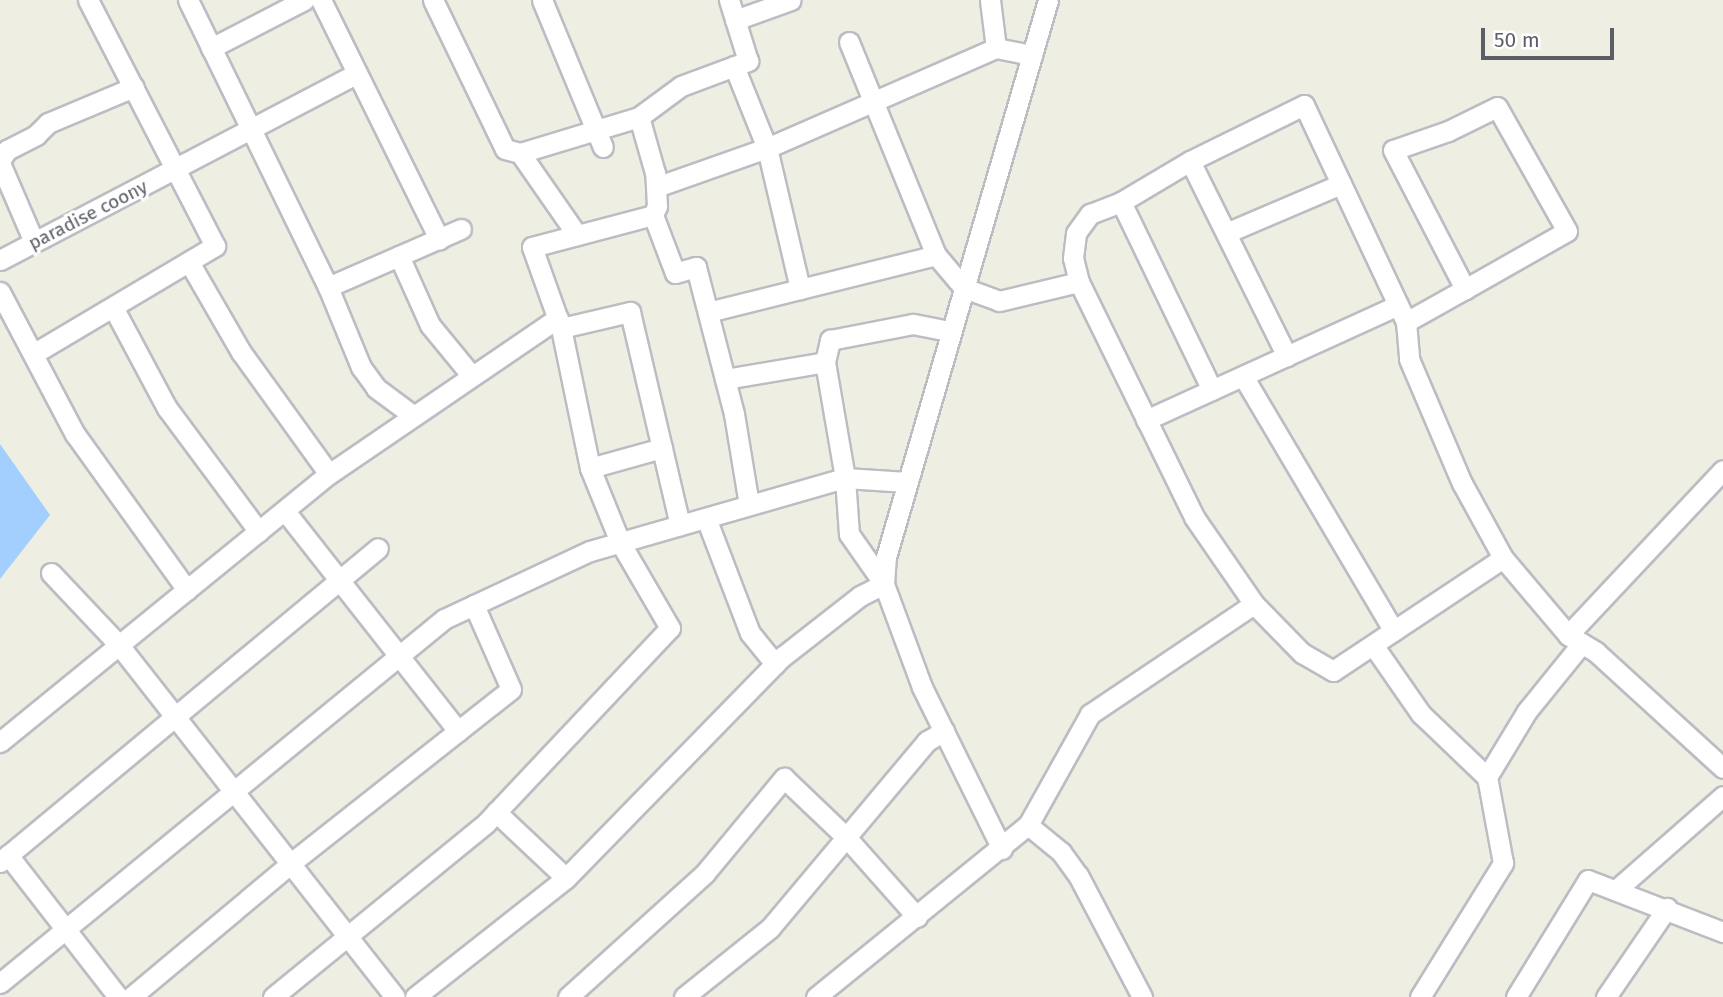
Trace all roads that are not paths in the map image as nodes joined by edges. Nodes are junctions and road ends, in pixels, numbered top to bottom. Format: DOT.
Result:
graph roads {
  1 [pos="89,0"];
  2 [pos="188,0"];
  3 [pos="304,0"];
  4 [pos="321,0"];
  5 [pos="433,0"];
  6 [pos="542,0"];
  7 [pos="729,0"];
  8 [pos="791,0"];
  9 [pos="990,0"];
  10 [pos="1048,0"];
  11 [pos="735,20"];
  12 [pos="849,42"];
  13 [pos="211,48"];
  14 [pos="996,48"];
  15 [pos="1032,55"];
  16 [pos="734,66"];
  17 [pos="357,73"];
  18 [pos="134,87"];
  19 [pos="875,102"];
  20 [pos="639,117"];
  21 [pos="250,127"];
  22 [pos="599,138"];
  23 [pos="767,148"];
  24 [pos="520,153"];
  25 [pos="1190,161"];
  26 [pos="0,162"];
  27 [pos="177,169"];
  28 [pos="1341,184"];
  29 [pos="656,187"];
  30 [pos="1121,202"];
  31 [pos="653,215"];
  32 [pos="461,229"];
  33 [pos="1226,233"];
  34 [pos="577,235"];
  35 [pos="439,239"];
  36 [pos="34,242"];
  37 [pos="936,255"];
  38 [pos="399,256"];
  39 [pos="0,260"];
  40 [pos="189,262"];
  41 [pos="1079,282"];
  42 [pos="328,287"];
  43 [pos="964,288"];
  44 [pos="800,289"];
  45 [pos="1465,289"];
  46 [pos="0,292"];
  47 [pos="113,307"];
  48 [pos="708,312"];
  49 [pos="1402,314"];
  50 [pos="560,323"];
  51 [pos="950,331"];
  52 [pos="33,354"];
  53 [pos="1287,356"];
  54 [pos="825,362"];
  55 [pos="471,375"];
  56 [pos="1243,376"];
  57 [pos="725,379"];
  58 [pos="1212,390"];
  59 [pos="411,414"];
  60 [pos="1146,420"];
  61 [pos="662,448"];
  62 [pos="590,468"];
  63 [pos="1723,470"];
  64 [pos="329,474"];
  65 [pos="845,478"];
  66 [pos="907,482"];
  67 [pos="749,505"];
  68 [pos="285,511"];
  69 [pos="706,518"];
  70 [pos="680,525"];
  71 [pos="258,532"];
  72 [pos="620,542"];
  73 [pos="378,548"];
  74 [pos="1503,558"];
  75 [pos="51,573"];
  76 [pos="340,581"];
  77 [pos="884,584"];
  78 [pos="187,590"];
  79 [pos="1254,604"];
  80 [pos="474,605"];
  81 [pos="1394,631"];
  82 [pos="1575,639"];
  83 [pos="119,645"];
  84 [pos="1373,645"];
  85 [pos="399,656"];
  86 [pos="775,664"];
  87 [pos="176,717"];
  88 [pos="458,731"];
  89 [pos="944,731"];
  90 [pos="0,742"];
  91 [pos="1723,768"];
  92 [pos="1487,777"];
  93 [pos="234,791"];
  94 [pos="1723,796"];
  95 [pos="496,812"];
  96 [pos="1028,825"];
  97 [pos="846,837"];
  98 [pos="1002,849"];
  99 [pos="4,859"];
  100 [pos="290,863"];
  101 [pos="566,878"];
  102 [pos="1616,890"];
  103 [pos="1667,908"];
  104 [pos="917,917"];
  105 [pos="65,930"];
  106 [pos="1723,932"];
  107 [pos="347,935"];
  108 [pos="0,983"];
  109 [pos="118,997"];
  110 [pos="131,997"];
  111 [pos="273,997"];
  112 [pos="396,997"];
  113 [pos="415,997"];
  114 [pos="568,997"];
  115 [pos="684,997"];
  116 [pos="816,997"];
  117 [pos="1142,997"];
  118 [pos="1420,997"];
  119 [pos="1516,997"];
  120 [pos="1606,997"];
  1 -- 18 [label="street"];
  2 -- 13 [label="street"];
  3 -- 13 [label="street"];
  4 -- 17 [label="street"];
  5 -- 24 [label="street"];
  6 -- 22 [label="street"];
  7 -- 11 [label="street"];
  8 -- 11 [label="street"];
  9 -- 14 [label="street"];
  10 -- 15 [label="street"];
  11 -- 16 [label="street"];
  12 -- 19 [label="street"];
  13 -- 21 [label="street"];
  14 -- 15 [label="street"];
  14 -- 19 [label="street"];
  15 -- 43 [label="street"];
  16 -- 20 [label="street"];
  16 -- 23 [label="street"];
  17 -- 21 [label="street, paradise coony"];
  17 -- 35 [label="street"];
  18 -- 26 [label="street"];
  18 -- 27 [label="street"];
  19 -- 23 [label="street"];
  19 -- 37 [label="street"];
  20 -- 22 [label="street"];
  20 -- 29 [label="street"];
  21 -- 27 [label="street, paradise coony"];
  21 -- 42 [label="street"];
  22 -- 24 [label="street"];
  23 -- 29 [label="street"];
  23 -- 44 [label="street"];
  24 -- 34 [label="street"];
  25 -- 28 [label="street"];
  25 -- 30 [label="street"];
  25 -- 33 [label="street"];
  26 -- 36 [label="street"];
  27 -- 36 [label="street, paradise coony"];
  27 -- 40 [label="street"];
  28 -- 33 [label="street"];
  28 -- 49 [label="street"];
  29 -- 31 [label="street"];
  30 -- 41 [label="street"];
  30 -- 58 [label="street"];
  31 -- 34 [label="street"];
  31 -- 48 [label="street"];
  32 -- 35 [label="street"];
  33 -- 53 [label="street"];
  34 -- 50 [label="street"];
  35 -- 38 [label="street"];
  36 -- 39 [label="street, paradise coony"];
  37 -- 43 [label="street"];
  37 -- 44 [label="street"];
  38 -- 42 [label="street"];
  38 -- 55 [label="street"];
  40 -- 47 [label="street"];
  40 -- 64 [label="street"];
  41 -- 43 [label="street"];
  41 -- 60 [label="street"];
  42 -- 59 [label="street"];
  43 -- 51 [label="street"];
  44 -- 48 [label="street"];
  45 -- 45 [label="street"];
  45 -- 49 [label="street"];
  46 -- 52 [label="street"];
  47 -- 52 [label="street"];
  47 -- 71 [label="street"];
  48 -- 57 [label="street"];
  49 -- 53 [label="street"];
  49 -- 74 [label="street"];
  50 -- 55 [label="street"];
  50 -- 61 [label="street"];
  50 -- 62 [label="street"];
  51 -- 54 [label="street"];
  51 -- 66 [label="street"];
  52 -- 78 [label="street"];
  53 -- 56 [label="street"];
  54 -- 57 [label="street"];
  54 -- 65 [label="street"];
  55 -- 59 [label="street"];
  56 -- 58 [label="street"];
  56 -- 81 [label="street"];
  57 -- 67 [label="street"];
  58 -- 60 [label="street"];
  59 -- 64 [label="street"];
  60 -- 79 [label="street"];
  61 -- 62 [label="street"];
  61 -- 70 [label="street"];
  62 -- 72 [label="street"];
  63 -- 82 [label="street"];
  64 -- 68 [label="street"];
  65 -- 66 [label="street"];
  65 -- 67 [label="street"];
  65 -- 77 [label="street"];
  66 -- 77 [label="street"];
  67 -- 69 [label="street"];
  68 -- 71 [label="street"];
  68 -- 76 [label="street"];
  69 -- 70 [label="street"];
  69 -- 86 [label="street"];
  70 -- 72 [label="street"];
  71 -- 78 [label="street"];
  72 -- 80 [label="street"];
  72 -- 95 [label="street"];
  73 -- 76 [label="street"];
  74 -- 81 [label="street"];
  74 -- 82 [label="street"];
  75 -- 83 [label="street"];
  76 -- 85 [label="street"];
  76 -- 87 [label="street"];
  77 -- 86 [label="street"];
  77 -- 89 [label="street"];
  78 -- 83 [label="street"];
  79 -- 84 [label="street"];
  79 -- 96 [label="street"];
  80 -- 85 [label="street"];
  80 -- 88 [label="street"];
  81 -- 84 [label="street"];
  82 -- 91 [label="street"];
  82 -- 92 [label="street"];
  83 -- 87 [label="street"];
  83 -- 90 [label="street"];
  84 -- 92 [label="street"];
  85 -- 88 [label="street"];
  85 -- 93 [label="street"];
  86 -- 101 [label="street"];
  87 -- 93 [label="street"];
  87 -- 99 [label="street"];
  88 -- 100 [label="street"];
  89 -- 97 [label="street"];
  89 -- 98 [label="street"];
  92 -- 118 [label="street"];
  93 -- 100 [label="street"];
  93 -- 105 [label="street"];
  94 -- 102 [label="street"];
  95 -- 101 [label="street"];
  95 -- 107 [label="street"];
  96 -- 98 [label="street"];
  96 -- 117 [label="street"];
  97 -- 104 [label="street"];
  97 -- 114 [label="street"];
  97 -- 115 [label="street"];
  98 -- 104 [label="street"];
  99 -- 105 [label="street"];
  100 -- 107 [label="street"];
  100 -- 110 [label="street"];
  101 -- 113 [label="street"];
  102 -- 103 [label="street"];
  102 -- 119 [label="street"];
  103 -- 106 [label="street"];
  103 -- 120 [label="street"];
  104 -- 116 [label="street"];
  105 -- 108 [label="street"];
  105 -- 109 [label="street"];
  107 -- 111 [label="street"];
  107 -- 112 [label="street"];
}
